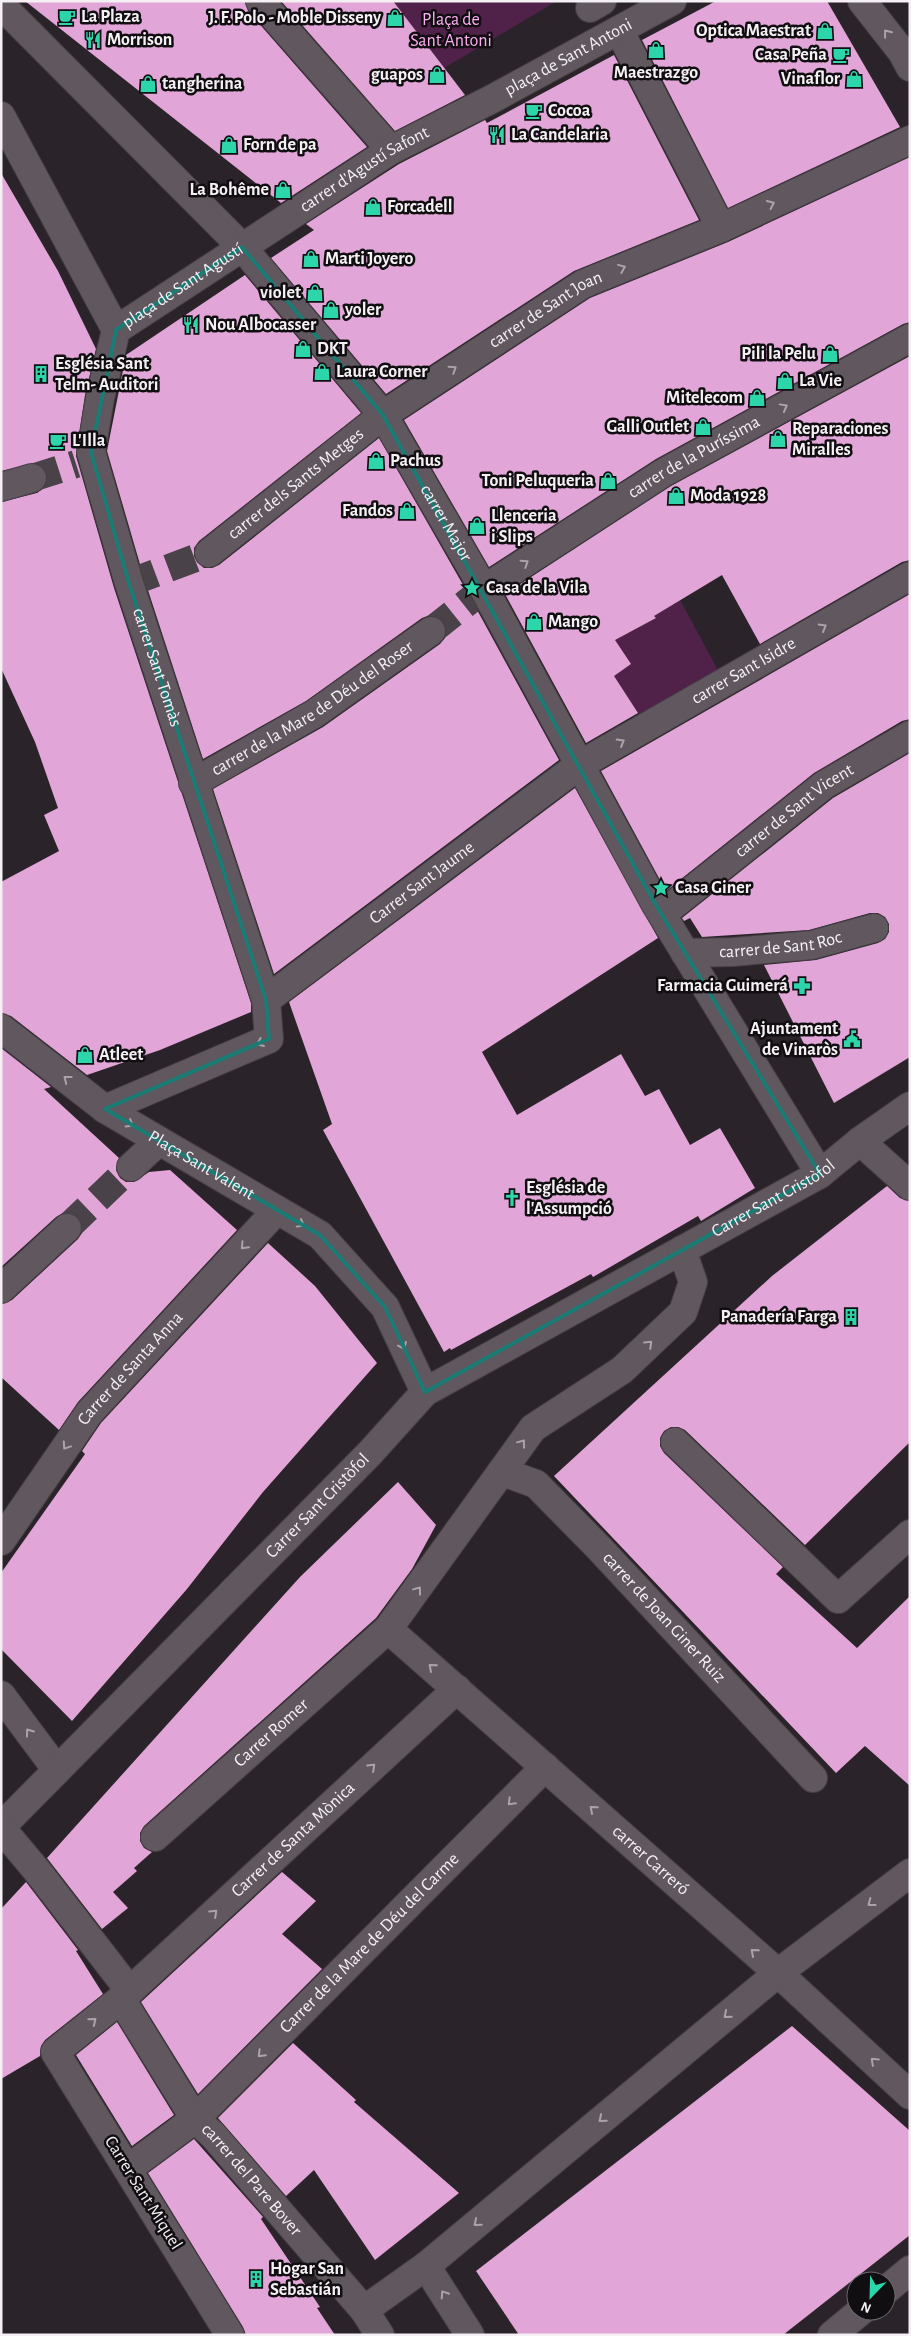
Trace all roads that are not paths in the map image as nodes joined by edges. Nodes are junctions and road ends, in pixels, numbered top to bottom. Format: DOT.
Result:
graph roads {
  1 [pos="260,1"];
  2 [pos="672,1"];
  3 [pos="862,1"];
  4 [pos="1,5"];
  5 [pos="619,30"];
  6 [pos="910,67"];
  7 [pos="492,99"];
  8 [pos="1,116"];
  9 [pos="910,140"];
  10 [pos="391,150"];
  11 [pos="721,228"];
  12 [pos="242,247"];
  13 [pos="116,330"];
  14 [pos="910,338"];
  15 [pos="383,414"];
  16 [pos="32,478"];
  17 [pos="1,487"];
  18 [pos="209,553"];
  19 [pos="910,576"];
  20 [pos="484,589"];
  21 [pos="431,631"];
  22 [pos="910,735"];
  23 [pos="578,766"];
  24 [pos="194,782"];
  25 [pos="659,910"];
  26 [pos="874,928"];
  27 [pos="685,953"];
  28 [pos="266,1000"];
  29 [pos="1,1028"];
  30 [pos="910,1106"];
  31 [pos="105,1109"];
  32 [pos="159,1141"];
  33 [pos="860,1142"];
  34 [pos="131,1167"];
  35 [pos="820,1174"];
  36 [pos="910,1186"];
  37 [pos="277,1210"];
  38 [pos="66,1228"];
  39 [pos="682,1250"];
  40 [pos="1,1289"];
  41 [pos="426,1392"];
  42 [pos="675,1442"];
  43 [pos="503,1472"];
  44 [pos="910,1534"];
  45 [pos="1,1541"];
  46 [pos="388,1628"];
  47 [pos="457,1689"];
  48 [pos="1,1694"];
  49 [pos="545,1767"];
  50 [pos="57,1770"];
  51 [pos="812,1778"];
  52 [pos="1,1828"];
  53 [pos="155,1837"];
  54 [pos="910,1873"];
  55 [pos="778,1973"];
  56 [pos="126,1995"];
  57 [pos="55,2052"];
  58 [pos="910,2094"];
  59 [pos="196,2119"];
  60 [pos="128,2168"];
  61 [pos="426,2266"];
  62 [pos="910,2270"];
  63 [pos="896,2282"];
  64 [pos="364,2310"];
  65 [pos="849,2321"];
  66 [pos="230,2335"];
  67 [pos="380,2335"];
  68 [pos="470,2335"];
  69 [pos="832,2335"];
  1 -- 10 [label="street"];
  2 -- 5 [label="street, plaça de Sant Antoni"];
  6 -- 3 [label="street, one-way"];
  4 -- 12 [label="street, plaça de Sant Agustí"];
  5 -- 7 [label="street, plaça de Sant Antoni"];
  5 -- 11 [label="street"];
  7 -- 10 [label="street, carrer d'Agustí Safont"];
  8 -- 13 [label="street, plaça de Sant Agustí"];
  11 -- 9 [label="street, carrer de Sant Joan, one-way"];
  10 -- 12 [label="street, carrer d'Agustí Safont"];
  15 -- 11 [label="street, carrer de Sant Joan, one-way"];
  12 -- 13 [label="street, plaça de Sant Agustí"];
  12 -- 15 [label="street, carrer Major"];
  13 -- 24 [label="street, carrer Sant Tomàs"];
  20 -- 14 [label="street, carrer de la Puríssima, one-way"];
  15 -- 18 [label="street, carrer dels Sants Metges"];
  15 -- 20 [label="street, carrer Major"];
  16 -- 17 [label="street"];
  23 -- 19 [label="street, carrer Sant Isidre, one-way"];
  20 -- 23 [label="street, carrer Major"];
  21 -- 24 [label="street, carrer de la Mare de Déu del Roser"];
  22 -- 25 [label="street, carrer de Sant Vicent"];
  23 -- 25 [label="street, carrer Major"];
  23 -- 28 [label="street, Carrer Sant Jaume"];
  24 -- 28 [label="street, carrer Sant Tomàs"];
  25 -- 27 [label="street, carrer Major"];
  26 -- 27 [label="street, carrer de Sant Roc"];
  27 -- 35 [label="street, carrer Major"];
  28 -- 31 [label="street, one-way"];
  31 -- 29 [label="street, Plaça Sant Valent, one-way"];
  30 -- 33 [label="street, Carrer Sant Cristòfol"];
  31 -- 32 [label="street, Plaça Sant Valent, one-way"];
  32 -- 34 [label="street"];
  32 -- 37 [label="street, Plaça Sant Valent"];
  33 -- 35 [label="street, Carrer Sant Cristòfol"];
  33 -- 36 [label="street"];
  35 -- 39 [label="street, Carrer Sant Cristòfol"];
  37 -- 41 [label="street, Plaça Sant Valent, one-way"];
  37 -- 45 [label="street, Carrer de Santa Anna, one-way"];
  38 -- 40 [label="street"];
  39 -- 41 [label="street, Carrer Sant Cristòfol"];
  43 -- 39 [label="street, one-way"];
  41 -- 50 [label="street, Carrer Sant Cristòfol"];
  42 -- 44 [label="street"];
  46 -- 43 [label="street, one-way"];
  43 -- 51 [label="street, carrer de Joan Giner Ruiz"];
  47 -- 46 [label="street, carrer Carreró, one-way"];
  46 -- 53 [label="street, Carrer Romer"];
  47 -- 49 [label="street, carrer Carreró"];
  56 -- 47 [label="street, Carrer de Santa Mònica, one-way"];
  50 -- 48 [label="street, one-way"];
  55 -- 49 [label="street, carrer Carreró, one-way"];
  49 -- 59 [label="street, Carrer de la Mare de Déu del Carme, one-way"];
  50 -- 52 [label="street, Carrer Sant Cristòfol"];
  52 -- 56 [label="street"];
  54 -- 55 [label="street, one-way"];
  58 -- 55 [label="street, carrer Carreró, one-way"];
  55 -- 61 [label="street, one-way"];
  57 -- 56 [label="street, Carrer de Santa Mònica, one-way"];
  56 -- 59 [label="street"];
  57 -- 60 [label="street, Carrer Sant Miquel"];
  59 -- 60 [label="street, Carrer de la Mare de Déu del Carme"];
  59 -- 64 [label="street, carrer del Pare Bover"];
  60 -- 66 [label="street, Carrer Sant Miquel"];
  61 -- 64 [label="street"];
  68 -- 61 [label="street, one-way"];
  62 -- 63 [label="street"];
  64 -- 67 [label="street, carrer del Pare Bover"];
  65 -- 69 [label="street"];
}
